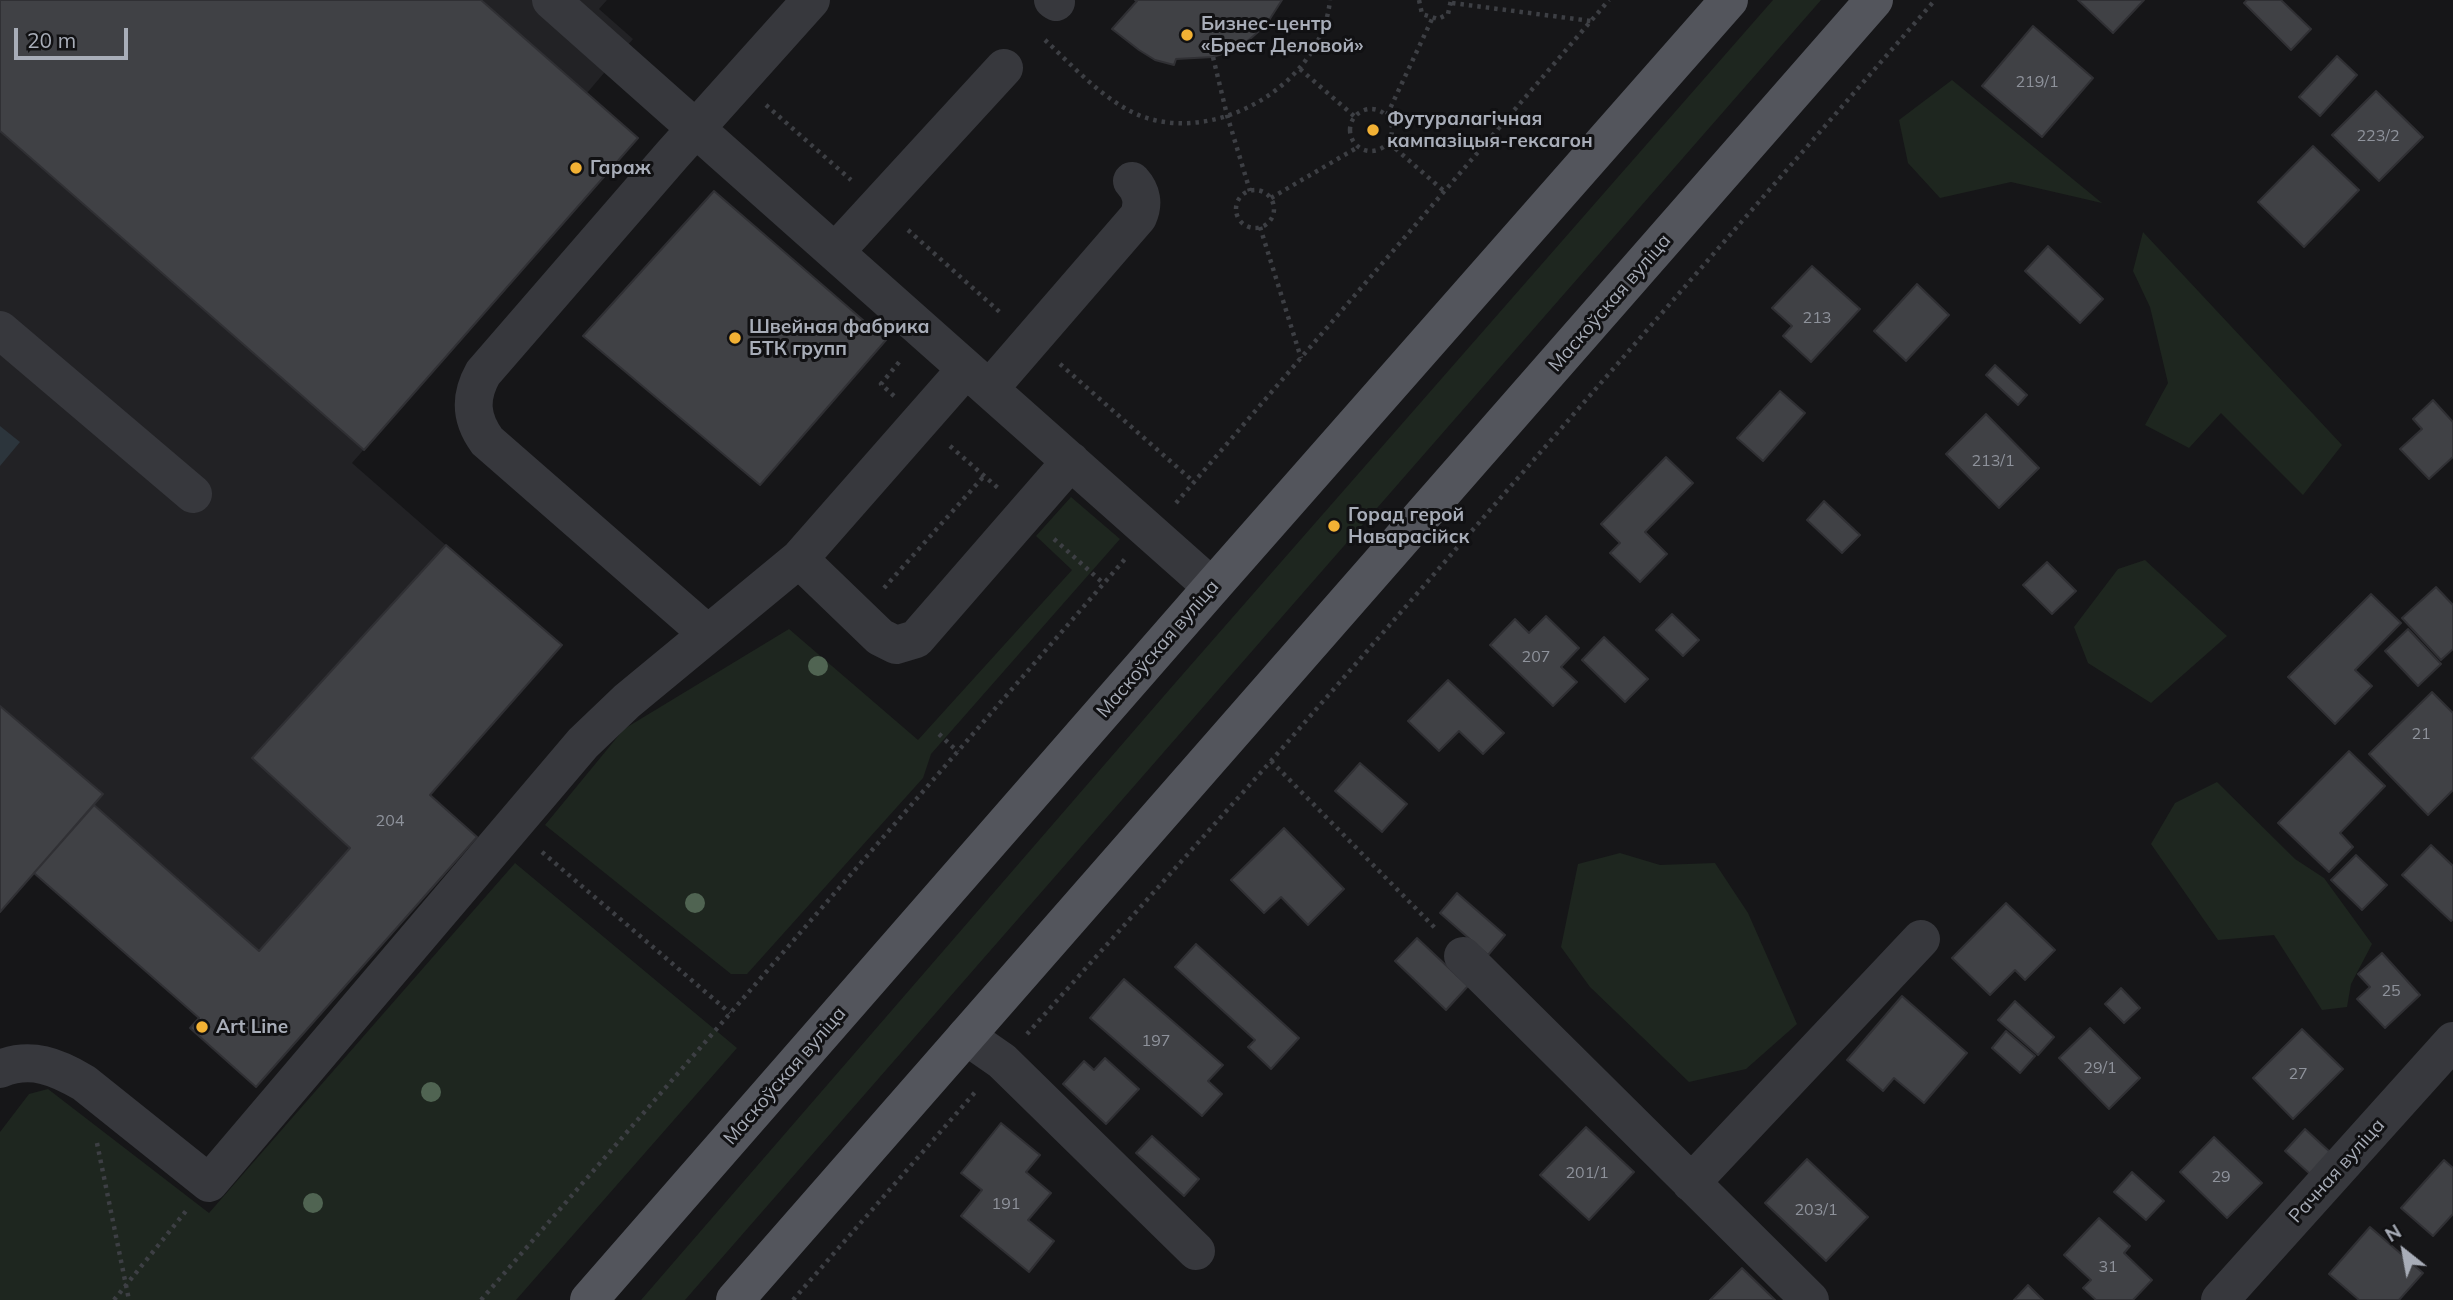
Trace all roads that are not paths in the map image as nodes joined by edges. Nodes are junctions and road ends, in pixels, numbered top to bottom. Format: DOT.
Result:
graph roads {
  1 [pos="551,0"];
  2 [pos="811,0"];
  3 [pos="1729,0"];
  4 [pos="1874,0"];
  5 [pos="1004,68"];
  6 [pos="696,130"];
  7 [pos="1132,181"];
  8 [pos="835,252"];
  9 [pos="0,330"];
  10 [pos="978,379"];
  11 [pos="1071,461"];
  12 [pos="193,494"];
  13 [pos="799,559"];
  14 [pos="1212,587"];
  15 [pos="708,634"];
  16 [pos="1921,939"];
  17 [pos="1463,956"];
  18 [pos="966,1037"];
  19 [pos="2453,1041"];
  20 [pos="0,1069"];
  21 [pos="1691,1183"];
  22 [pos="1196,1251"];
  23 [pos="589,1300"];
  24 [pos="735,1300"];
  25 [pos="1810,1300"];
  26 [pos="2220,1300"];
  1 -- 6 [label="street"];
  2 -- 6 [label="street"];
  3 -- 14 [label="main road, Маскоўская вуліца"];
  4 -- 18 [label="main road, Маскоўская вуліца"];
  5 -- 8 [label="street"];
  6 -- 8 [label="street"];
  6 -- 15 [label="street"];
  7 -- 10 [label="street"];
  8 -- 10 [label="street"];
  9 -- 12 [label="street"];
  10 -- 11 [label="street"];
  10 -- 13 [label="street"];
  11 -- 13 [label="street"];
  11 -- 14 [label="street"];
  13 -- 15 [label="street"];
  14 -- 23 [label="main road, Маскоўская вуліца"];
  15 -- 20 [label="street"];
  16 -- 21 [label="street"];
  17 -- 21 [label="street"];
  18 -- 22 [label="street"];
  18 -- 24 [label="main road, Маскоўская вуліца"];
  19 -- 26 [label="street, Рачная вуліца"];
  21 -- 25 [label="street"];
}
